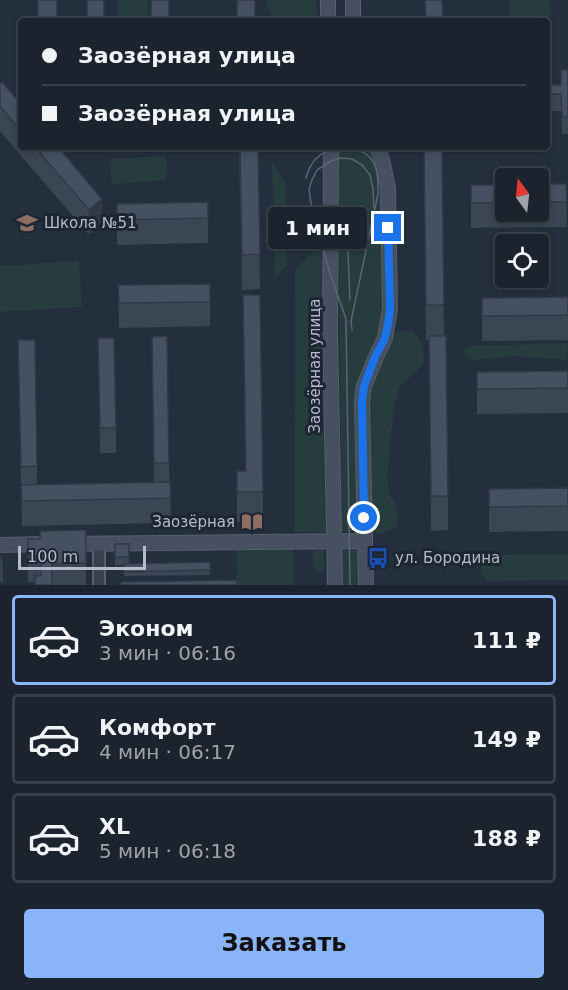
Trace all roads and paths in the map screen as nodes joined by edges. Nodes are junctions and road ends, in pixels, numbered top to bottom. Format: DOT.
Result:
graph roads {
  1 [pos="328,0"];
  2 [pos="353,0"];
  3 [pos="328,18"];
  4 [pos="353,18"];
  5 [pos="331,150"];
  6 [pos="378,150"];
  7 [pos="333,541"];
  8 [pos="365,541"];
  9 [pos="99,544"];
  10 [pos="0,545"];
  11 [pos="99,585"];
  12 [pos="335,585"];
  13 [pos="366,585"];
  1 -- 3 [label="main road"];
  2 -- 4 [label="main road"];
  5 -- 7 [label="main road, Заозёрная улица"];
  6 -- 8 [label="main road"];
  7 -- 8 [label="main road"];
  7 -- 9 [label="main road"];
  7 -- 12 [label="main road, Заозёрная улица"];
  8 -- 13 [label="main road"];
  9 -- 10 [label="main road"];
  9 -- 11 [label="street"];
}
